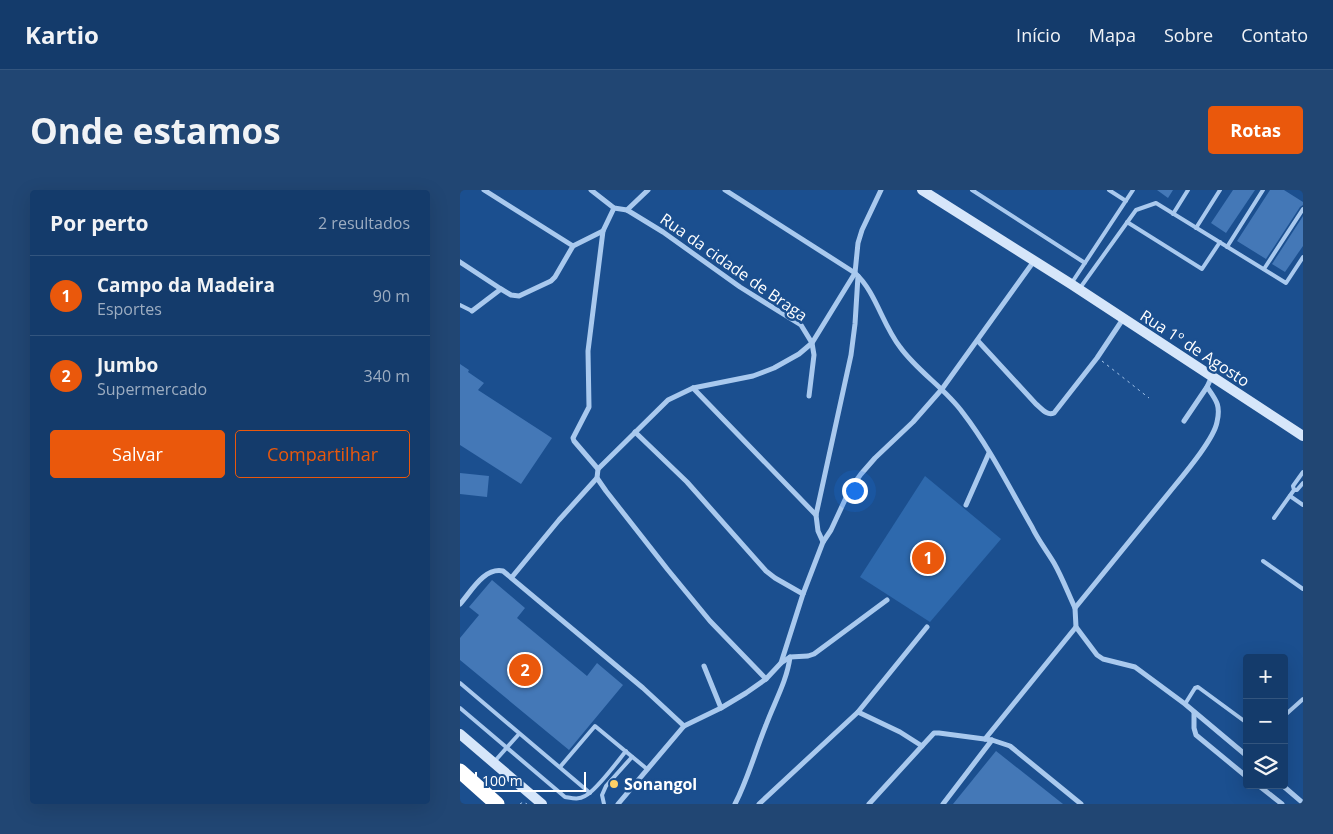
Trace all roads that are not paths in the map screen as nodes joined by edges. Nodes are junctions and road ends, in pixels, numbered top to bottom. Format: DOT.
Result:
graph roads {
  1 [pos="484,190"];
  2 [pos="591,190"];
  3 [pos="648,190"];
  4 [pos="725,190"];
  5 [pos="881,190"];
  6 [pos="922,190"];
  7 [pos="972,190"];
  8 [pos="1109,190"];
  9 [pos="1134,190"];
  10 [pos="1188,190"];
  11 [pos="1220,190"];
  12 [pos="1263,190"];
  13 [pos="1126,201"];
  14 [pos="614,208"];
  15 [pos="1303,209"];
  16 [pos="627,210"];
  17 [pos="1173,214"];
  18 [pos="1127,222"];
  19 [pos="1196,228"];
  20 [pos="603,232"];
  21 [pos="1220,242"];
  22 [pos="573,246"];
  23 [pos="1227,247"];
  24 [pos="1303,257"];
  25 [pos="1034,261"];
  26 [pos="460,262"];
  27 [pos="1085,263"];
  28 [pos="1264,269"];
  29 [pos="856,274"];
  30 [pos="1075,287"];
  31 [pos="501,289"];
  32 [pos="460,305"];
  33 [pos="472,311"];
  34 [pos="1124,319"];
  35 [pos="978,341"];
  36 [pos="812,343"];
  37 [pos="1212,376"];
  38 [pos="1207,387"];
  39 [pos="693,388"];
  40 [pos="942,389"];
  41 [pos="809,396"];
  42 [pos="1184,421"];
  43 [pos="635,432"];
  44 [pos="1303,436"];
  45 [pos="989,453"];
  46 [pos="598,469"];
  47 [pos="1303,472"];
  48 [pos="598,478"];
  49 [pos="1303,483"];
  50 [pos="1294,490"];
  51 [pos="1290,496"];
  52 [pos="1303,505"];
  53 [pos="966,506"];
  54 [pos="816,515"];
  55 [pos="1274,518"];
  56 [pos="823,542"];
  57 [pos="1263,561"];
  58 [pos="512,577"];
  59 [pos="1303,590"];
  60 [pos="802,594"];
  61 [pos="887,600"];
  62 [pos="460,604"];
  63 [pos="1075,608"];
  64 [pos="927,627"];
  65 [pos="1076,627"];
  66 [pos="790,657"];
  67 [pos="781,663"];
  68 [pos="704,666"];
  69 [pos="766,679"];
  70 [pos="460,683"];
  71 [pos="1303,699"];
  72 [pos="1185,704"];
  73 [pos="460,708"];
  74 [pos="721,708"];
  75 [pos="858,712"];
  76 [pos="1194,712"];
  77 [pos="1288,712"];
  78 [pos="1243,720"];
  79 [pos="684,726"];
  80 [pos="460,734"];
  81 [pos="519,734"];
  82 [pos="985,739"];
  83 [pos="992,740"];
  84 [pos="922,746"];
  85 [pos="507,747"];
  86 [pos="626,751"];
  87 [pos="1243,753"];
  88 [pos="632,757"];
  89 [pos="494,763"];
  90 [pos="560,767"];
  91 [pos="647,769"];
  92 [pos="460,771"];
  93 [pos="1243,774"];
  94 [pos="1263,789"];
  95 [pos="1287,789"];
  96 [pos="590,793"];
  97 [pos="1303,803"];
  98 [pos="497,804"];
  99 [pos="542,804"];
  100 [pos="604,804"];
  101 [pos="618,804"];
  102 [pos="735,804"];
  103 [pos="759,804"];
  104 [pos="869,804"];
  105 [pos="943,804"];
  106 [pos="1081,804"];
  107 [pos="1282,804"];
  1 -- 22 [label="street"];
  2 -- 14 [label="street, Rua da cidade de Braga"];
  3 -- 16 [label="street"];
  4 -- 29 [label="street"];
  5 -- 29 [label="street"];
  6 -- 25 [label="main road, Rua 1º de Agosto"];
  7 -- 27 [label="lane"];
  8 -- 13 [label="lane"];
  9 -- 13 [label="lane"];
  10 -- 17 [label="lane"];
  11 -- 19 [label="lane"];
  12 -- 23 [label="lane"];
  13 -- 27 [label="lane"];
  14 -- 16 [label="street, Rua da cidade de Braga"];
  14 -- 20 [label="street"];
  15 -- 28 [label="lane"];
  16 -- 36 [label="street, Rua da cidade de Braga"];
  17 -- 18 [label="lane"];
  17 -- 19 [label="lane"];
  18 -- 21 [label="lane"];
  18 -- 30 [label="lane"];
  19 -- 21 [label="lane"];
  20 -- 22 [label="street"];
  20 -- 46 [label="street"];
  21 -- 23 [label="lane"];
  22 -- 31 [label="street"];
  23 -- 28 [label="lane"];
  24 -- 28 [label="lane"];
  25 -- 30 [label="main road, Rua 1º de Agosto"];
  25 -- 35 [label="street"];
  26 -- 31 [label="street"];
  27 -- 30 [label="lane"];
  29 -- 36 [label="street"];
  29 -- 40 [label="street"];
  29 -- 54 [label="street"];
  30 -- 34 [label="main road, Rua 1º de Agosto"];
  31 -- 33 [label="street"];
  32 -- 33 [label="lane"];
  34 -- 35 [label="street"];
  34 -- 37 [label="main road, Rua 1º de Agosto"];
  35 -- 40 [label="street"];
  36 -- 39 [label="street"];
  36 -- 41 [label="street, Rua da cidade de Braga"];
  37 -- 38 [label="street"];
  37 -- 44 [label="main road, Rua 1º de Agosto"];
  38 -- 42 [label="street"];
  38 -- 63 [label="street"];
  39 -- 43 [label="street"];
  39 -- 54 [label="street"];
  40 -- 45 [label="street"];
  40 -- 56 [label="street"];
  43 -- 46 [label="street"];
  43 -- 60 [label="street"];
  45 -- 53 [label="street"];
  45 -- 63 [label="street"];
  46 -- 48 [label="street"];
  47 -- 50 [label="lane"];
  48 -- 58 [label="street"];
  48 -- 69 [label="street"];
  49 -- 50 [label="lane"];
  50 -- 51 [label="lane"];
  51 -- 52 [label="lane"];
  51 -- 55 [label="lane"];
  54 -- 56 [label="street"];
  56 -- 60 [label="street"];
  57 -- 59 [label="lane"];
  58 -- 62 [label="street"];
  58 -- 79 [label="street"];
  60 -- 67 [label="street"];
  61 -- 66 [label="street"];
  63 -- 65 [label="street"];
  64 -- 75 [label="street"];
  65 -- 72 [label="street"];
  65 -- 82 [label="street"];
  66 -- 67 [label="street"];
  66 -- 102 [label="street"];
  67 -- 69 [label="street"];
  68 -- 74 [label="street"];
  69 -- 74 [label="street"];
  70 -- 81 [label="lane"];
  71 -- 77 [label="lane"];
  72 -- 76 [label="street"];
  72 -- 78 [label="lane"];
  73 -- 85 [label="lane"];
  74 -- 79 [label="street"];
  75 -- 84 [label="street"];
  75 -- 103 [label="street"];
  76 -- 87 [label="street"];
  76 -- 93 [label="street"];
  79 -- 91 [label="street"];
  80 -- 89 [label="main road"];
  81 -- 85 [label="lane"];
  81 -- 90 [label="lane"];
  82 -- 83 [label="street"];
  82 -- 84 [label="street"];
  83 -- 105 [label="street"];
  83 -- 106 [label="street"];
  84 -- 104 [label="street"];
  85 -- 89 [label="lane"];
  85 -- 96 [label="lane"];
  86 -- 88 [label="lane"];
  86 -- 90 [label="lane"];
  86 -- 96 [label="lane"];
  88 -- 91 [label="lane"];
  88 -- 100 [label="lane"];
  89 -- 99 [label="main road"];
  90 -- 96 [label="lane"];
  91 -- 101 [label="street"];
  92 -- 98 [label="highway"];
  94 -- 107 [label="street"];
  95 -- 97 [label="street"];
}
